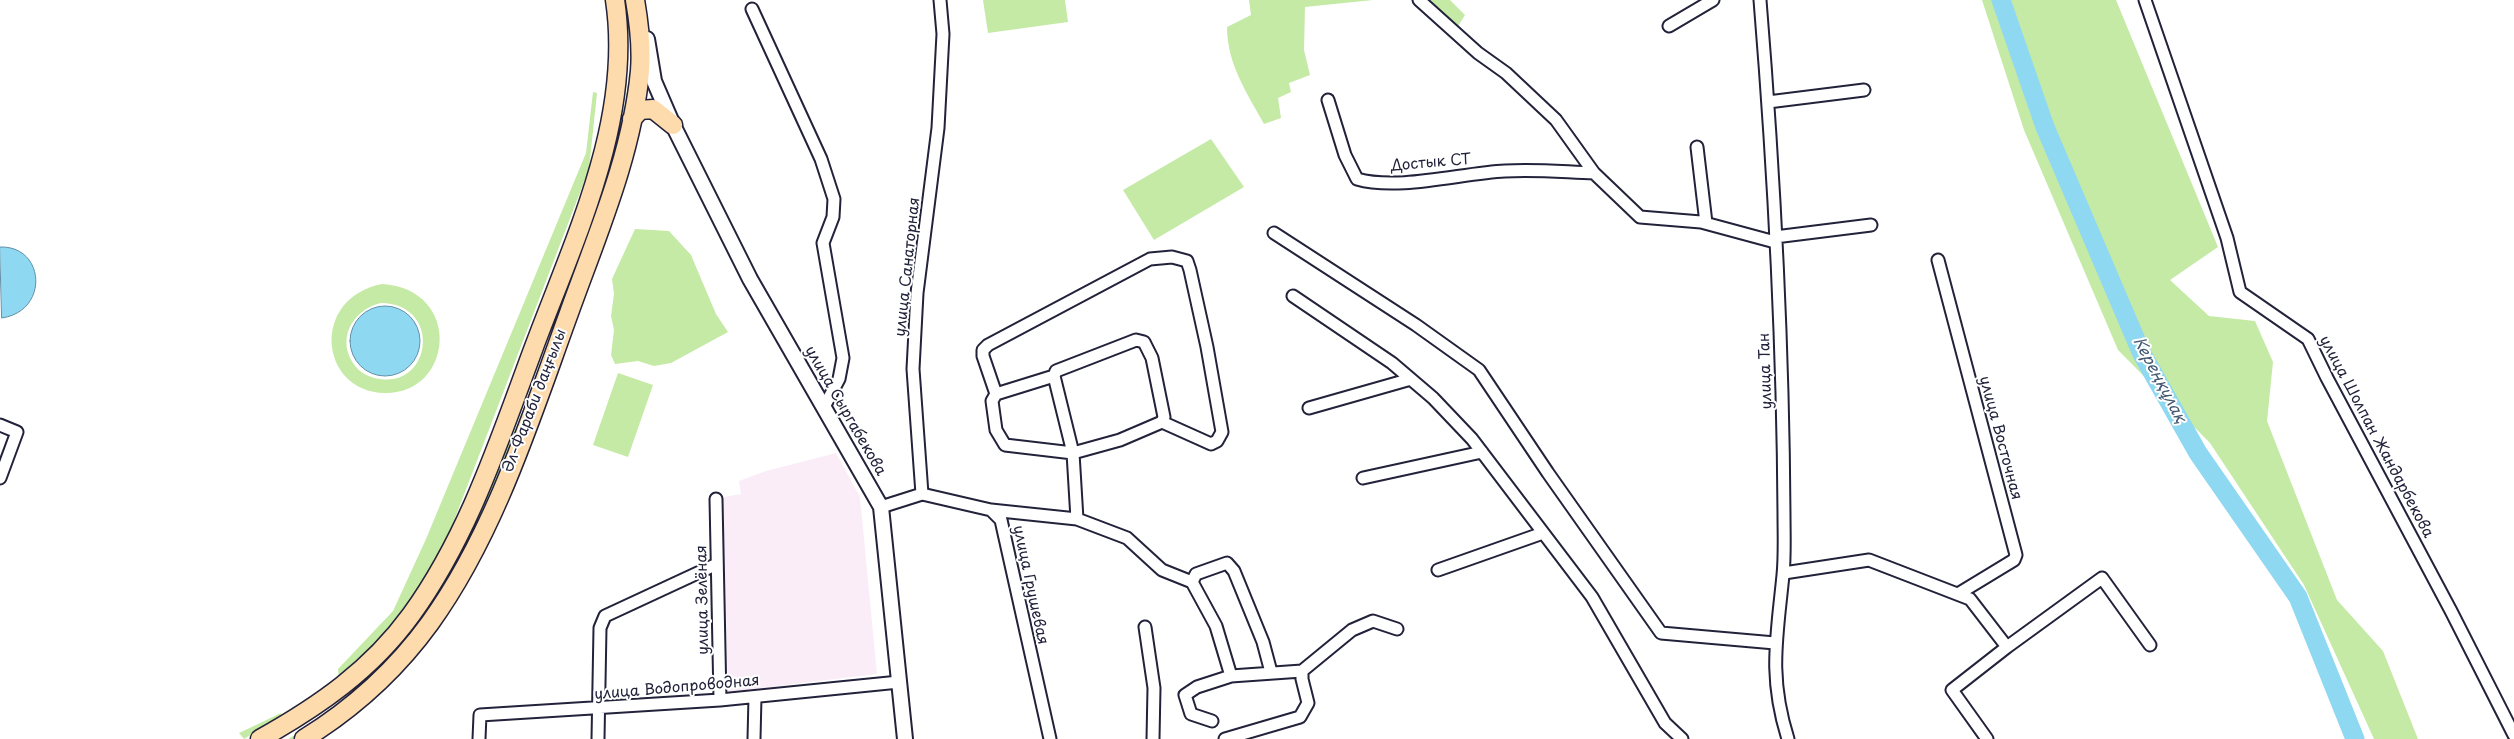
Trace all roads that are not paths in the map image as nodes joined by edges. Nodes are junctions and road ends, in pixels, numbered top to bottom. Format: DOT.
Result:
graph roads {
  1 [pos="615,0"];
  2 [pos="635,0"];
  3 [pos="642,0"];
  4 [pos="940,0"];
  5 [pos="1418,0"];
  6 [pos="1713,0"];
  7 [pos="1760,0"];
  8 [pos="2145,0"];
  9 [pos="752,9"];
  10 [pos="1669,26"];
  11 [pos="1864,90"];
  12 [pos="1328,100"];
  13 [pos="1768,102"];
  14 [pos="632,119"];
  15 [pos="673,125"];
  16 [pos="1697,147"];
  17 [pos="1594,173"];
  18 [pos="1706,224"];
  19 [pos="1871,226"];
  20 [pos="1274,233"];
  21 [pos="1775,239"];
  22 [pos="1938,260"];
  23 [pos="1293,296"];
  24 [pos="1054,376"];
  25 [pos="1411,379"];
  26 [pos="996,394"];
  27 [pos="824,407"];
  28 [pos="1309,408"];
  29 [pos="1162,422"];
  30 [pos="0,425"];
  31 [pos="1482,452"];
  32 [pos="1072,453"];
  33 [pos="0,478"];
  34 [pos="1363,478"];
  35 [pos="922,494"];
  36 [pos="716,499"];
  37 [pos="881,507"];
  38 [pos="991,510"];
  39 [pos="1077,520"];
  40 [pos="1543,533"];
  41 [pos="717,564"];
  42 [pos="1438,570"];
  43 [pos="1784,572"];
  44 [pos="1192,582"];
  45 [pos="1958,594"];
  46 [pos="1145,627"];
  47 [pos="1397,629"];
  48 [pos="1775,643"];
  49 [pos="2150,645"];
  50 [pos="2006,647"];
  51 [pos="1302,671"];
  52 [pos="1271,672"];
  53 [pos="1231,676"];
  54 [pos="899,682"];
  55 [pos="755,697"];
  56 [pos="720,700"];
  57 [pos="597,709"];
  58 [pos="1212,721"];
  59 [pos="2514,735"];
  60 [pos="260,739"];
  61 [pos="304,739"];
  62 [pos="479,739"];
  63 [pos="598,739"];
  64 [pos="754,739"];
  65 [pos="906,739"];
  66 [pos="1050,739"];
  67 [pos="1154,739"];
  68 [pos="1225,739"];
  69 [pos="1682,739"];
  70 [pos="1788,739"];
  71 [pos="1988,739"];
  1 -- 60 [label="main road"];
  2 -- 14 [label="main road, Әл-Фараби даңғылы"];
  3 -- 15 [label="street, улица Сыргабекова"];
  4 -- 35 [label="street, улица Санаторная"];
  5 -- 17 [label="street"];
  6 -- 10 [label="street"];
  7 -- 13 [label="street, улица Тан"];
  8 -- 59 [label="street, улица Шолпан Жандарбекова"];
  9 -- 27 [label="street"];
  11 -- 13 [label="street"];
  12 -- 17 [label="street, Достык СТ"];
  13 -- 21 [label="street, улица Тан"];
  14 -- 15 [label="main road"];
  14 -- 61 [label="main road, Әл-Фараби даңғылы"];
  15 -- 27 [label="street, улица Сыргабекова"];
  16 -- 18 [label="street"];
  17 -- 18 [label="street"];
  18 -- 21 [label="street"];
  19 -- 21 [label="street"];
  20 -- 48 [label="street"];
  21 -- 43 [label="street, улица Тан"];
  22 -- 45 [label="street, улица Восточная"];
  23 -- 25 [label="street"];
  24 -- 26 [label="street"];
  24 -- 29 [label="street"];
  24 -- 32 [label="street"];
  25 -- 28 [label="street"];
  25 -- 31 [label="street"];
  26 -- 29 [label="street"];
  26 -- 32 [label="street"];
  27 -- 37 [label="street, улица Сыргабекова"];
  29 -- 32 [label="street"];
  30 -- 33 [label="street"];
  31 -- 34 [label="street"];
  31 -- 40 [label="street"];
  32 -- 39 [label="street"];
  35 -- 37 [label="street"];
  35 -- 38 [label="street"];
  36 -- 41 [label="street, улица Зелёная"];
  37 -- 54 [label="street, улица Сыргабекова"];
  38 -- 39 [label="street"];
  38 -- 66 [label="street, улица Грушевая"];
  39 -- 44 [label="street"];
  40 -- 42 [label="street"];
  40 -- 69 [label="street"];
  41 -- 56 [label="street, улица Зелёная"];
  41 -- 57 [label="street"];
  43 -- 45 [label="street"];
  43 -- 48 [label="street, улица Тан"];
  44 -- 52 [label="street"];
  44 -- 53 [label="street"];
  45 -- 50 [label="street"];
  46 -- 67 [label="street"];
  47 -- 51 [label="street"];
  48 -- 70 [label="street, улица Тан"];
  49 -- 50 [label="street"];
  50 -- 71 [label="street"];
  51 -- 52 [label="street"];
  51 -- 68 [label="street"];
  52 -- 53 [label="street"];
  53 -- 58 [label="street"];
  54 -- 55 [label="street, улица Водопроводная"];
  54 -- 65 [label="street, улица Сыргабекова"];
  55 -- 56 [label="street, улица Водопроводная"];
  55 -- 64 [label="street"];
  56 -- 57 [label="street, улица Водопроводная"];
  57 -- 62 [label="street, улица Водопроводная"];
  57 -- 63 [label="street"];
}
